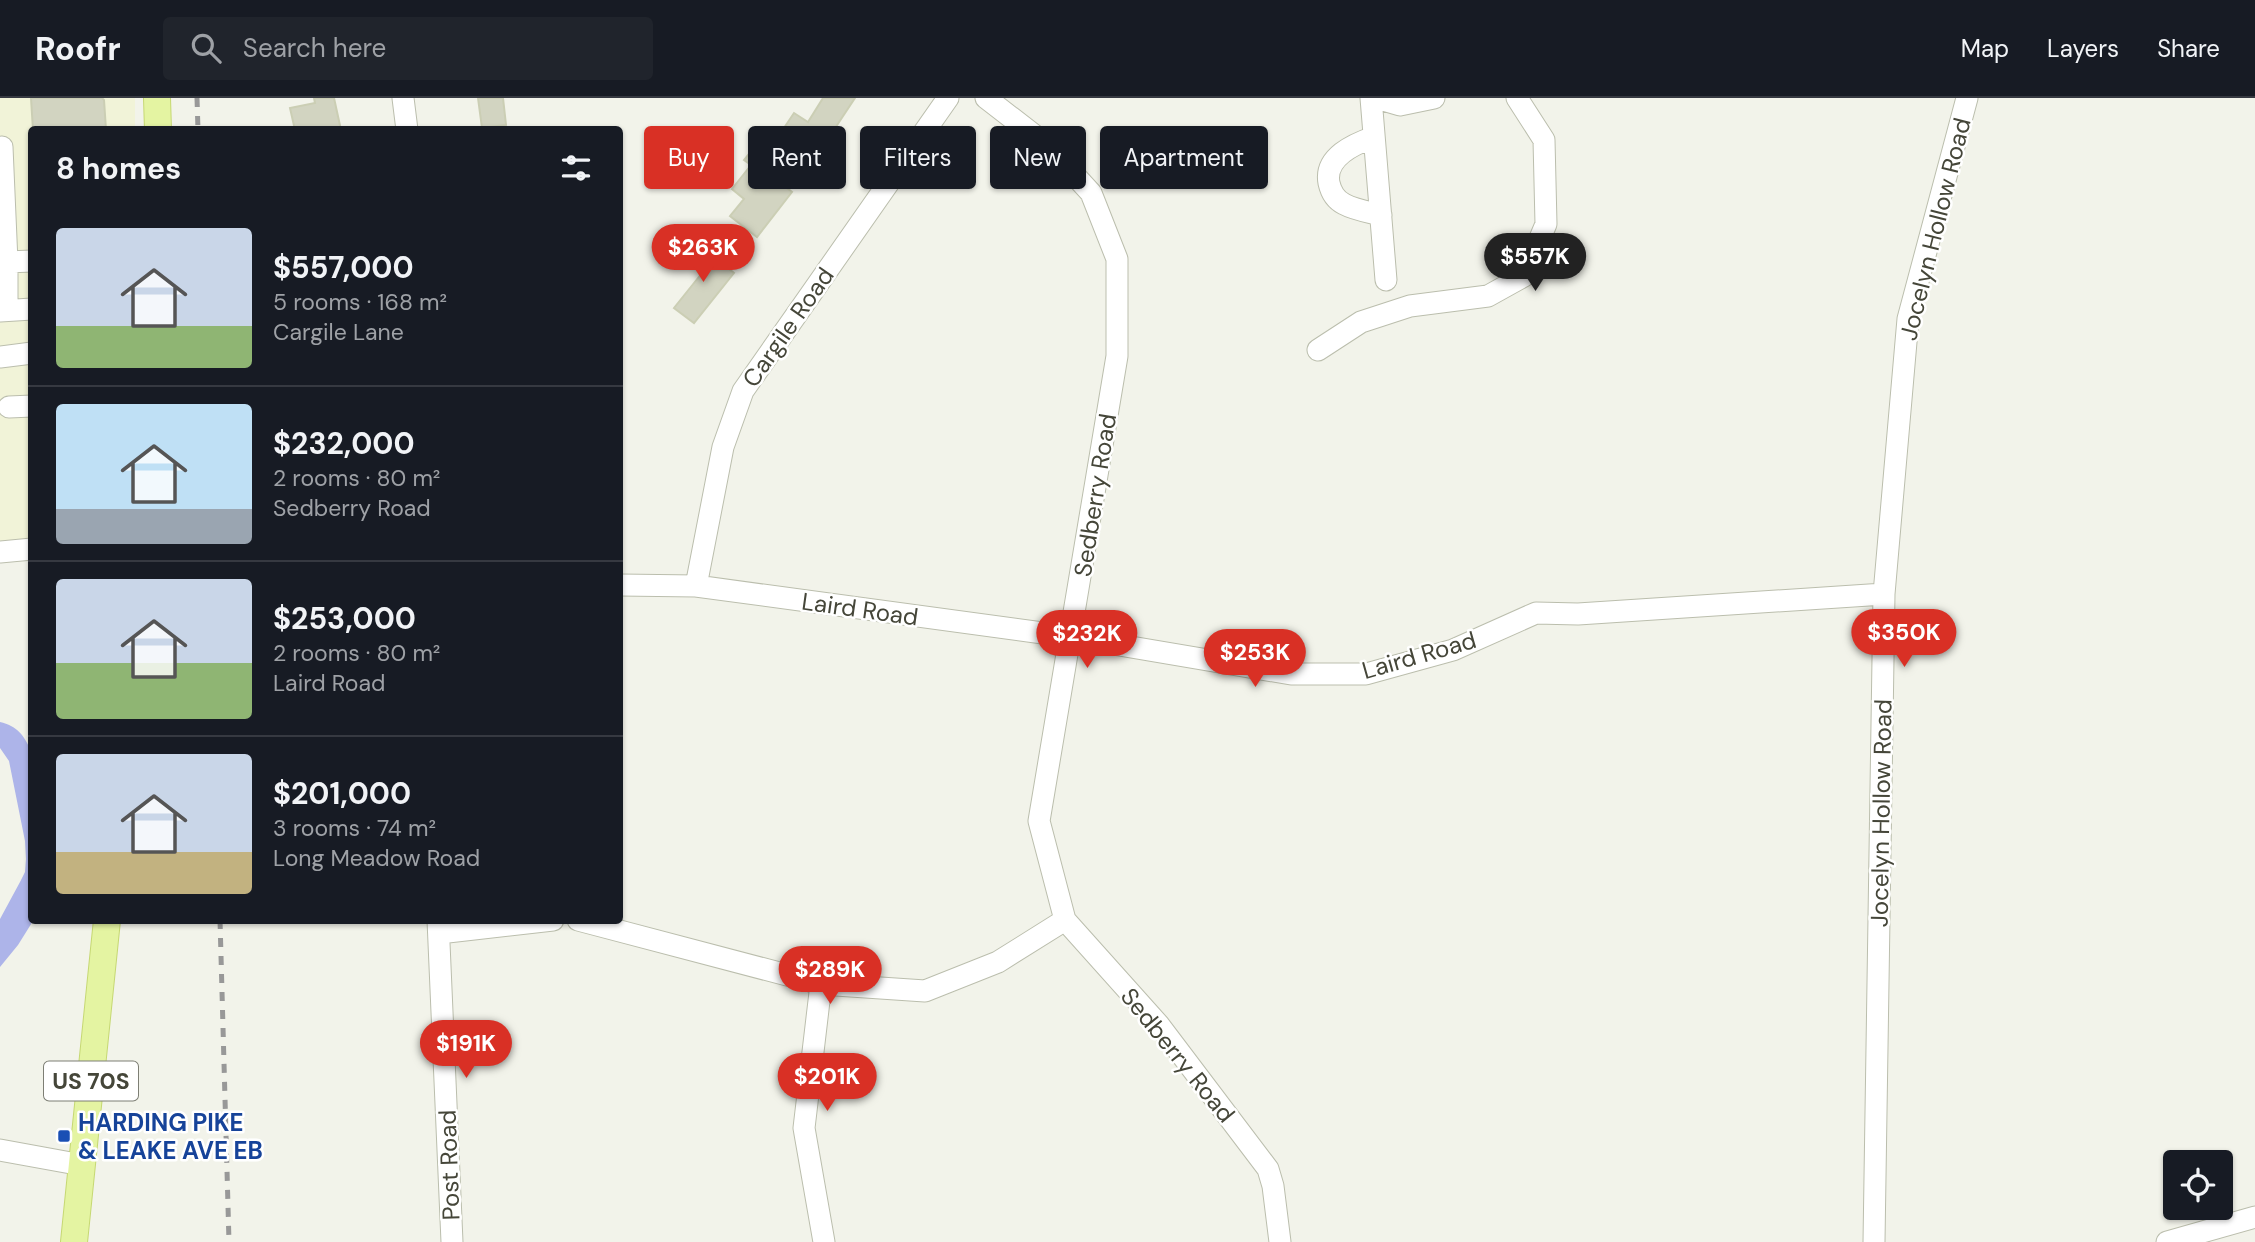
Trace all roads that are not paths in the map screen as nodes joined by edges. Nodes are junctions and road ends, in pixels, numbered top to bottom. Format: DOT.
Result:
graph roads {
  1 [pos="157,98"];
  2 [pos="403,98"];
  3 [pos="948,98"];
  4 [pos="986,98"];
  5 [pos="1373,98"];
  6 [pos="1434,98"];
  7 [pos="1517,98"];
  8 [pos="1967,98"];
  9 [pos="158,126"];
  10 [pos="406,126"];
  11 [pos="1374,136"];
  12 [pos="2,147"];
  13 [pos="1381,215"];
  14 [pos="28,261"];
  15 [pos="7,262"];
  16 [pos="1386,280"];
  17 [pos="28,309"];
  18 [pos="4,311"];
  19 [pos="1318,350"];
  20 [pos="28,354"];
  21 [pos="0,357"];
  22 [pos="28,406"];
  23 [pos="9,407"];
  24 [pos="28,548"];
  25 [pos="0,552"];
  26 [pos="623,585"];
  27 [pos="696,586"];
  28 [pos="1884,594"];
  29 [pos="1072,637"];
  30 [pos="1065,920"];
  31 [pos="107,924"];
  32 [pos="488,924"];
  33 [pos="593,924"];
  34 [pos="439,927"];
  35 [pos="821,984"];
  36 [pos="0,1150"];
  37 [pos="82,1165"];
  38 [pos="2255,1217"];
  39 [pos="75,1242"];
  40 [pos="452,1242"];
  41 [pos="824,1242"];
  42 [pos="1280,1242"];
  43 [pos="1874,1242"];
  44 [pos="2166,1242"];
  1 -- 9 [label="main road"];
  2 -- 10 [label="street"];
  3 -- 27 [label="street, Cargile Road"];
  4 -- 29 [label="street, Sedberry Road"];
  5 -- 6 [label="street"];
  5 -- 11 [label="street"];
  7 -- 19 [label="street"];
  8 -- 28 [label="street, Jocelyn Hollow Road"];
  11 -- 13 [label="street"];
  11 -- 13 [label="street"];
  12 -- 15 [label="street"];
  13 -- 16 [label="street"];
  14 -- 15 [label="street"];
  15 -- 18 [label="street"];
  17 -- 18 [label="street"];
  20 -- 21 [label="street"];
  22 -- 23 [label="street"];
  24 -- 25 [label="street"];
  26 -- 27 [label="street, Laird Road"];
  27 -- 29 [label="street, Laird Road"];
  28 -- 29 [label="street, Laird Road"];
  28 -- 43 [label="street, Jocelyn Hollow Road"];
  29 -- 30 [label="street, Sedberry Road"];
  30 -- 35 [label="street"];
  30 -- 42 [label="street, Sedberry Road"];
  31 -- 37 [label="main road, US 70S"];
  32 -- 34 [label="street"];
  33 -- 35 [label="street"];
  34 -- 40 [label="street, Post Road"];
  35 -- 41 [label="street"];
  36 -- 37 [label="street"];
  37 -- 39 [label="main road, US 70S"];
  38 -- 44 [label="street"];
}
